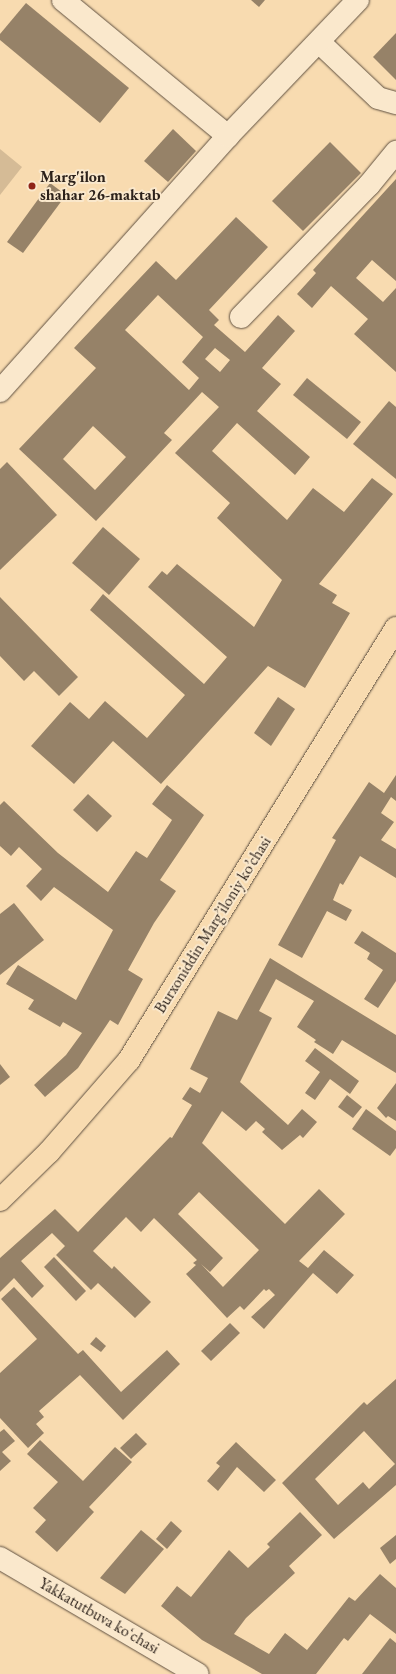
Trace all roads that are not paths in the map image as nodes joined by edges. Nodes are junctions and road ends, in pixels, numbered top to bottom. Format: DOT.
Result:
graph roads {
  1 [pos="63,0"];
  2 [pos="358,0"];
  3 [pos="319,42"];
  4 [pos="396,104"];
  5 [pos="228,136"];
  6 [pos="396,152"];
  7 [pos="241,317"];
  8 [pos="0,391"];
  9 [pos="396,628"];
  10 [pos="0,1200"];
  11 [pos="0,1558"];
  12 [pos="198,1674"];
  1 -- 5 [label="street"];
  2 -- 3 [label="street"];
  3 -- 4 [label="street"];
  3 -- 5 [label="street"];
  5 -- 8 [label="street"];
  6 -- 7 [label="street"];
  9 -- 10 [label="main road, Burxoniddin Marg’iloniy ko’chasi"];
  11 -- 12 [label="street, Yakkatutbuva koʻchasi"];
}
